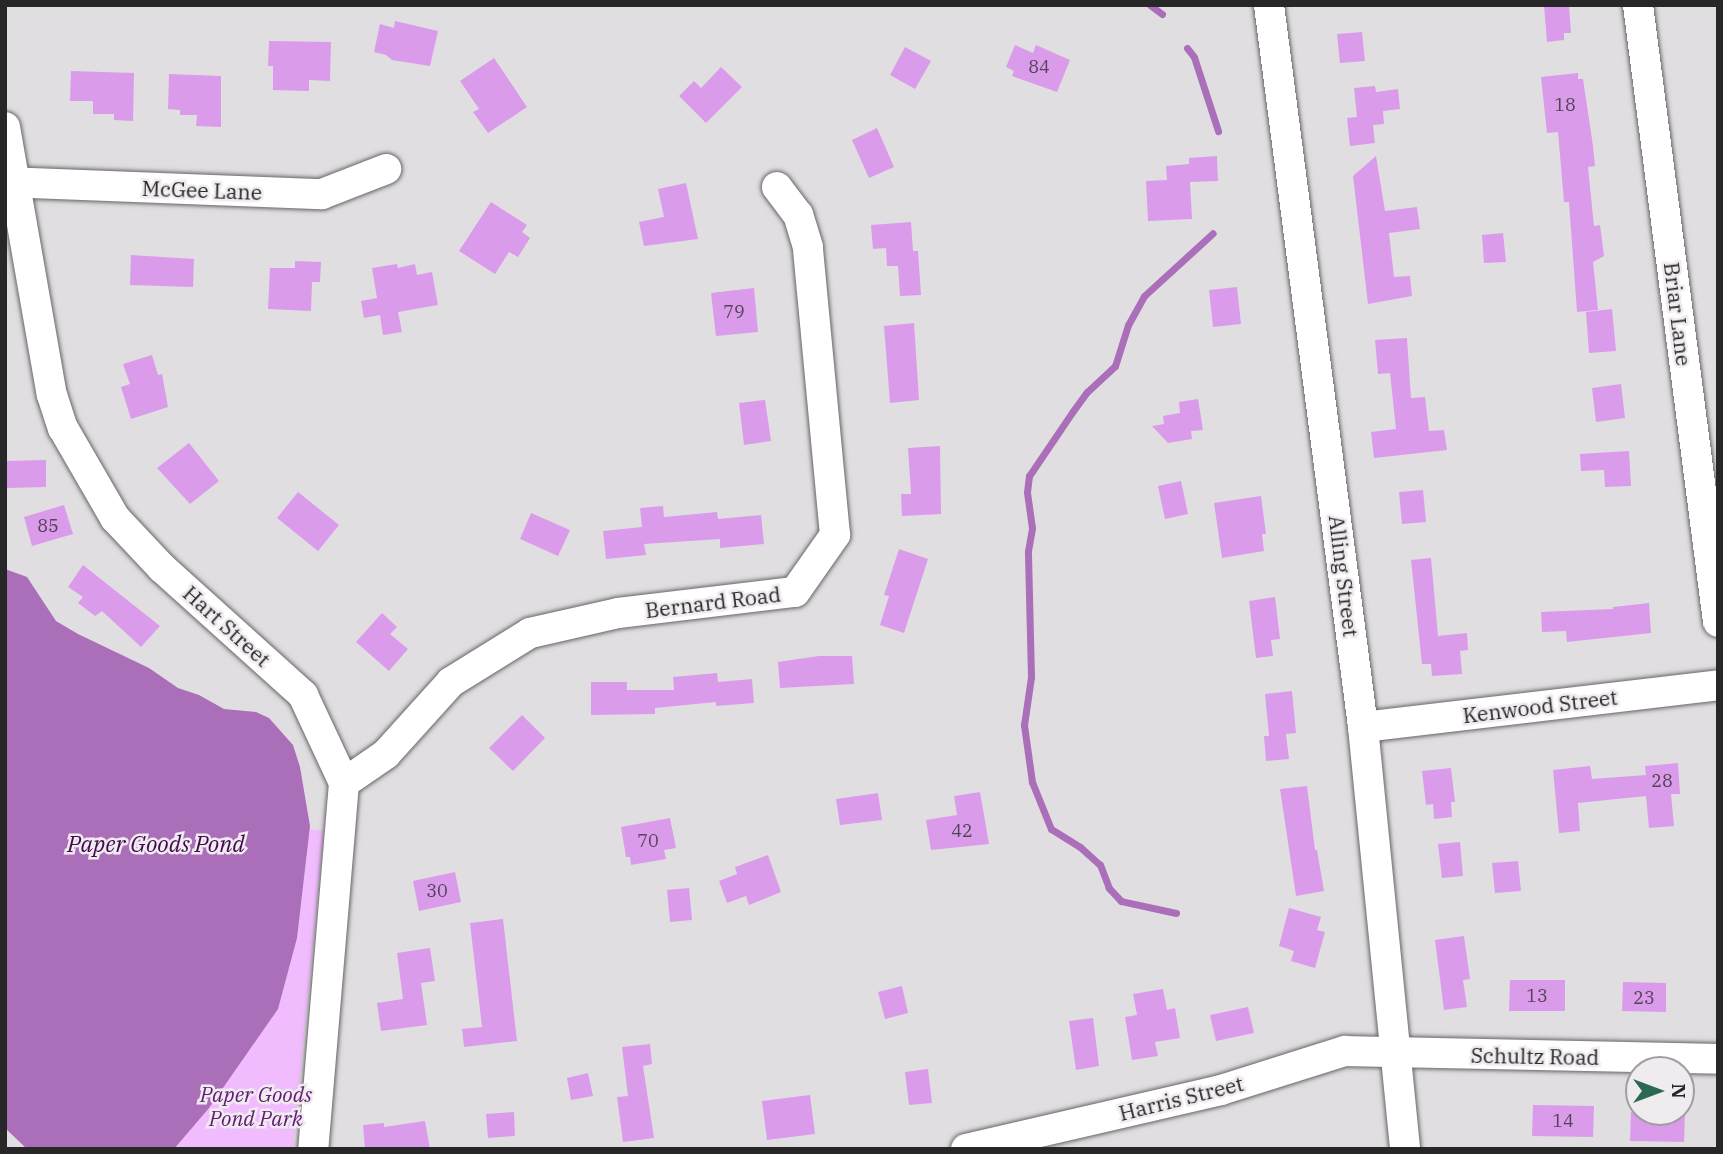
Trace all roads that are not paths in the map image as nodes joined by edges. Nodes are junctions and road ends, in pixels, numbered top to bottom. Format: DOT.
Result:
graph roads {
  1 [pos="1269,5"];
  2 [pos="1638,5"];
  3 [pos="5,127"];
  4 [pos="386,169"];
  5 [pos="10,183"];
  6 [pos="777,187"];
  7 [pos="1718,622"];
  8 [pos="1718,685"];
  9 [pos="1363,727"];
  10 [pos="344,783"];
  11 [pos="1395,1053"];
  12 [pos="1718,1059"];
  13 [pos="313,1149"];
  14 [pos="966,1149"];
  15 [pos="1405,1149"];
  1 -- 9 [label="street, Alling Street"];
  2 -- 7 [label="street, Briar Lane"];
  3 -- 5 [label="street, Hart Street"];
  4 -- 5 [label="street, McGee Lane"];
  5 -- 10 [label="street, Hart Street"];
  6 -- 10 [label="street, Bernard Road"];
  8 -- 9 [label="street, Kenwood Street"];
  9 -- 11 [label="street, Alling Street"];
  10 -- 13 [label="street, Hart Street"];
  11 -- 12 [label="street, Schultz Road"];
  11 -- 14 [label="street, Harris Street"];
  11 -- 15 [label="street, Alling Street"];
}
